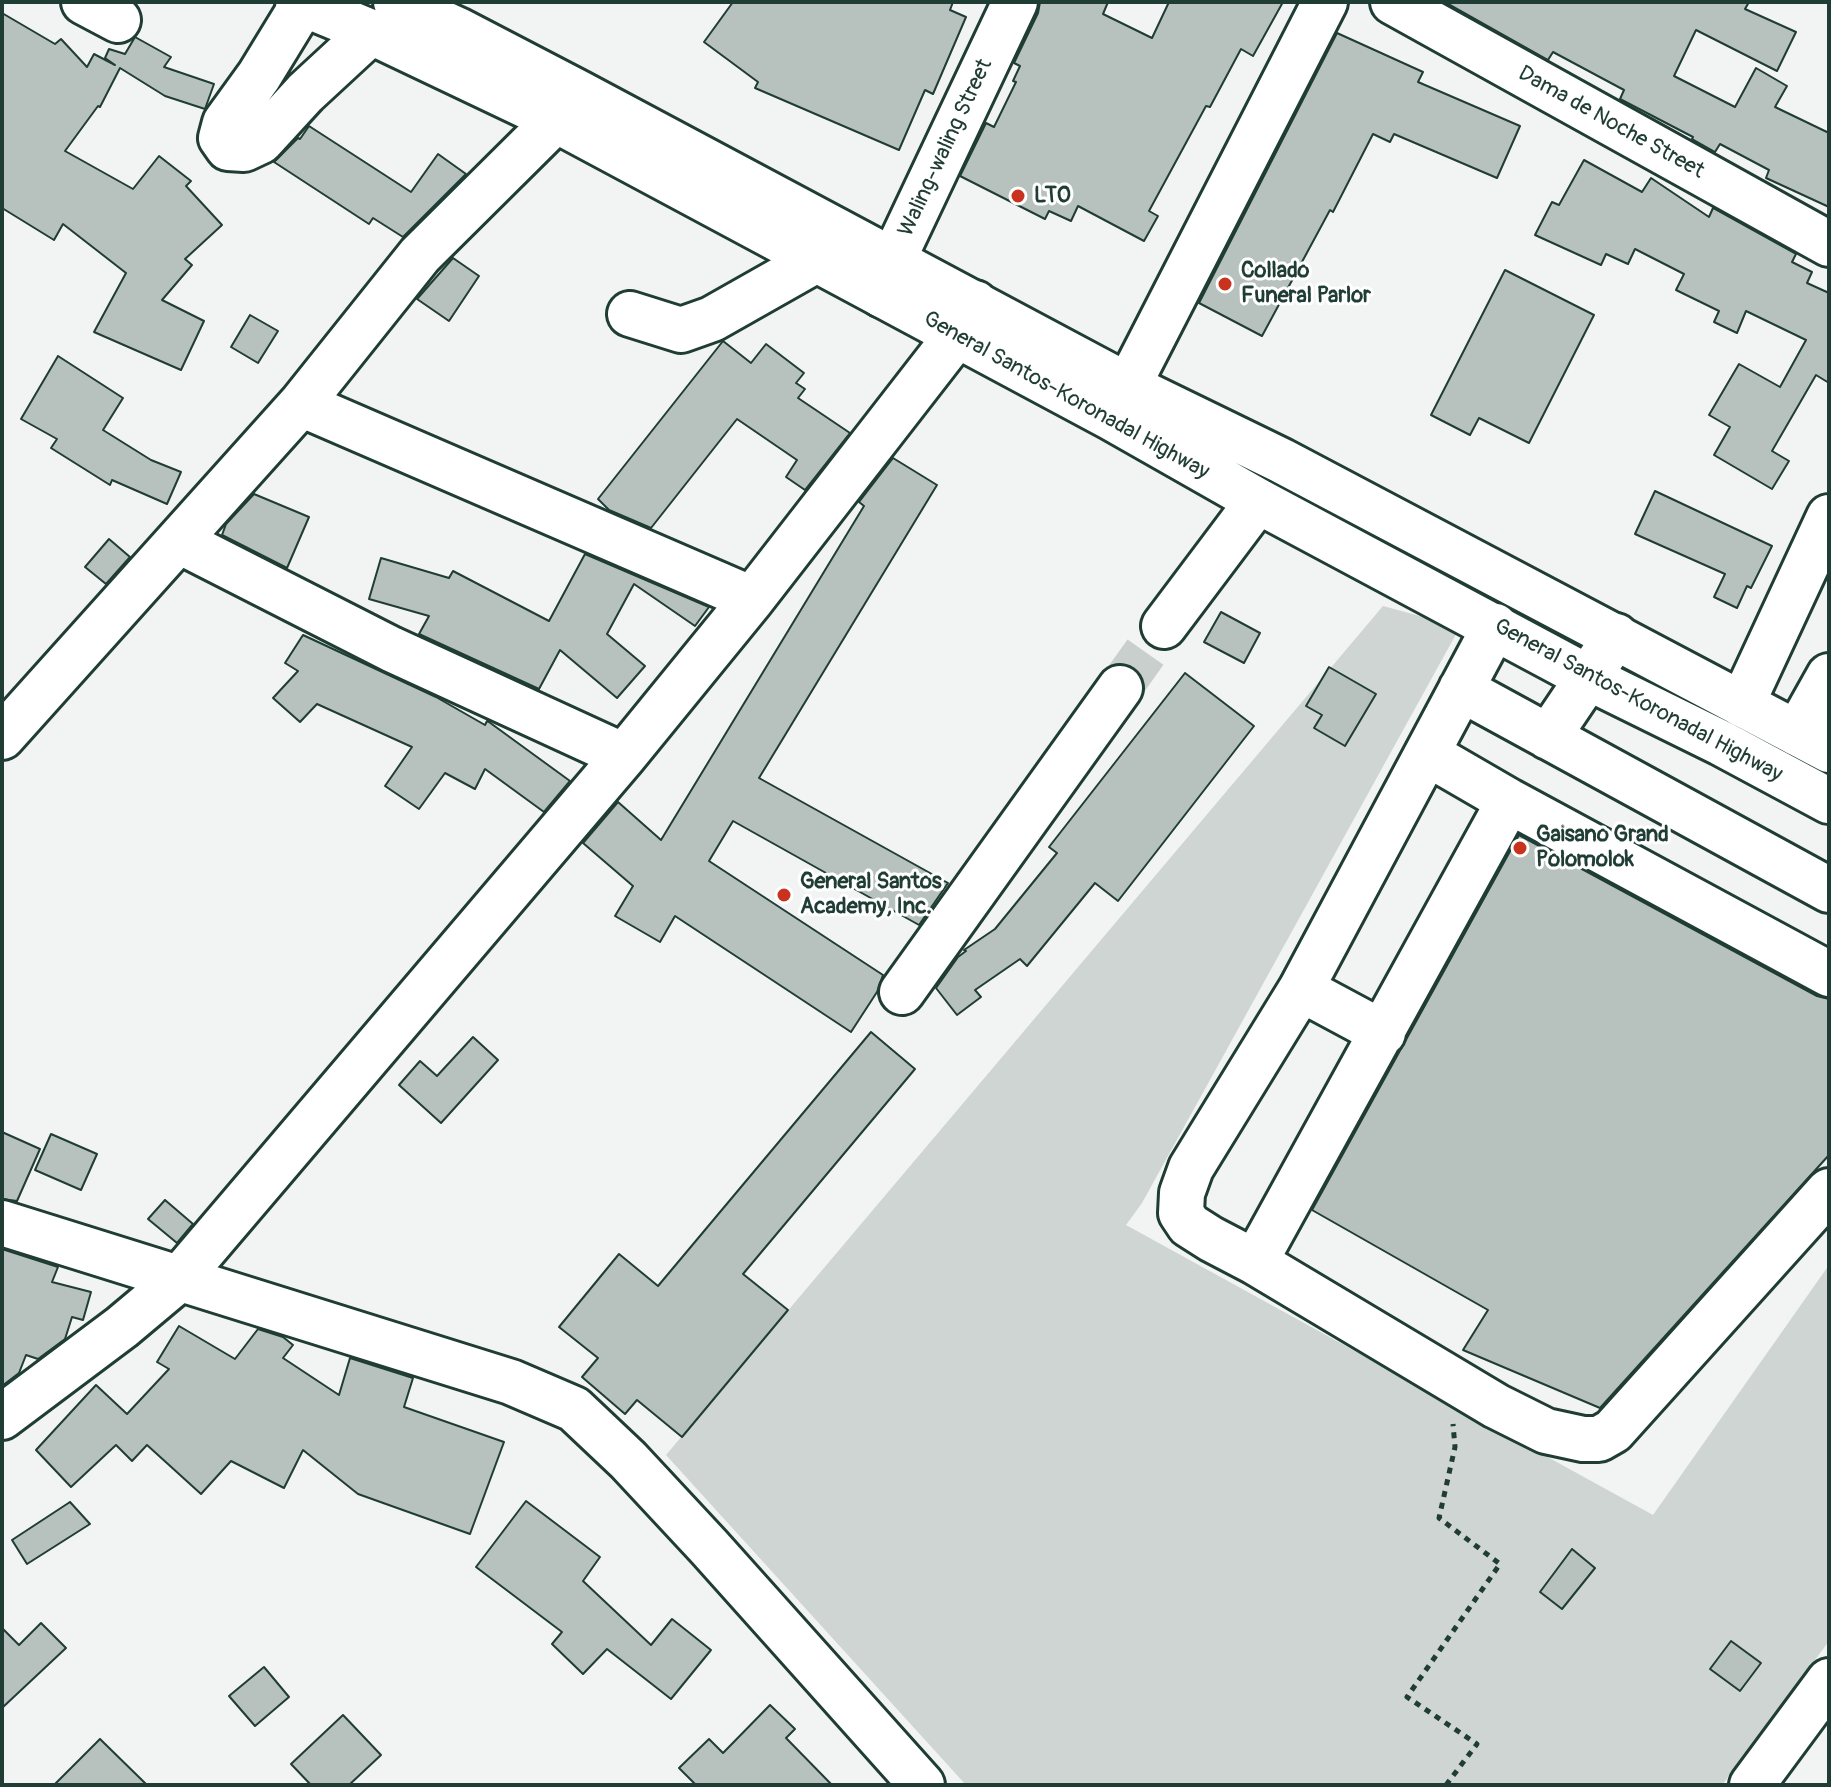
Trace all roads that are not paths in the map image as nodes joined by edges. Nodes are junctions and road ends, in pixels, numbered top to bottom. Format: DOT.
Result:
graph roads {
  1 [pos="1015,2"];
  2 [pos="1325,2"];
  3 [pos="1393,2"];
  4 [pos="341,10"];
  5 [pos="556,120"];
  6 [pos="1829,244"];
  7 [pos="818,259"];
  8 [pos="887,278"];
  9 [pos="630,314"];
  10 [pos="966,319"];
  11 [pos="1128,386"];
  12 [pos="301,404"];
  13 [pos="1258,501"];
  14 [pos="1829,517"];
  15 [pos="179,541"];
  16 [pos="752,599"];
  17 [pos="1164,626"];
  18 [pos="1495,626"];
  19 [pos="1616,636"];
  20 [pos="1829,676"];
  21 [pos="1587,677"];
  22 [pos="1120,688"];
  23 [pos="1461,689"];
  24 [pos="1742,704"];
  25 [pos="2,737"];
  26 [pos="1548,737"];
  27 [pos="1813,741"];
  28 [pos="1428,754"];
  29 [pos="624,756"];
  30 [pos="1509,801"];
  31 [pos="1829,801"];
  32 [pos="1829,890"];
  33 [pos="1829,974"];
  34 [pos="1301,989"];
  35 [pos="902,992"];
  36 [pos="1383,1033"];
  37 [pos="1829,1191"];
  38 [pos="2,1223"];
  39 [pos="1255,1262"];
  40 [pos="178,1280"];
  41 [pos="2,1417"];
  42 [pos="1829,1681"];
  43 [pos="922,1785"];
  44 [pos="1752,1785"];
  1 -- 8 [label="main road, Waling-waling Street"];
  2 -- 11 [label="main road"];
  3 -- 6 [label="main road, Dama de Noche Street"];
  4 -- 5 [label="main road, General Santos-Koronadal Highway"];
  4 -- 8 [label="main road, General Santos-Koronadal Highway"];
  5 -- 7 [label="main road, General Santos-Koronadal Highway"];
  5 -- 12 [label="main road"];
  7 -- 8 [label="main road, General Santos-Koronadal Highway"];
  7 -- 9 [label="main road"];
  8 -- 10 [label="main road, General Santos-Koronadal Highway"];
  10 -- 11 [label="main road, General Santos-Koronadal Highway"];
  10 -- 13 [label="main road, General Santos-Koronadal Highway"];
  10 -- 16 [label="main road"];
  11 -- 19 [label="main road, General Santos-Koronadal Highway"];
  12 -- 15 [label="main road"];
  12 -- 16 [label="main road"];
  13 -- 17 [label="main road"];
  13 -- 18 [label="main road, General Santos-Koronadal Highway"];
  14 -- 24 [label="main road"];
  15 -- 25 [label="main road"];
  15 -- 29 [label="main road"];
  16 -- 29 [label="main road"];
  18 -- 21 [label="main road, General Santos-Koronadal Highway"];
  18 -- 23 [label="main road"];
  19 -- 21 [label="main road"];
  19 -- 24 [label="main road, General Santos-Koronadal Highway"];
  20 -- 27 [label="main road"];
  21 -- 26 [label="main road"];
  21 -- 31 [label="main road, General Santos-Koronadal Highway"];
  22 -- 35 [label="main road"];
  23 -- 26 [label="main road"];
  23 -- 28 [label="main road"];
  24 -- 27 [label="main road, General Santos-Koronadal Highway"];
  26 -- 32 [label="main road"];
  28 -- 30 [label="main road"];
  28 -- 34 [label="main road"];
  29 -- 40 [label="main road"];
  30 -- 33 [label="main road"];
  30 -- 36 [label="main road"];
  34 -- 36 [label="main road"];
  34 -- 39 [label="main road"];
  36 -- 39 [label="main road"];
  37 -- 39 [label="main road"];
  38 -- 40 [label="main road"];
  40 -- 41 [label="main road"];
  40 -- 43 [label="main road"];
  42 -- 44 [label="main road"];
}
